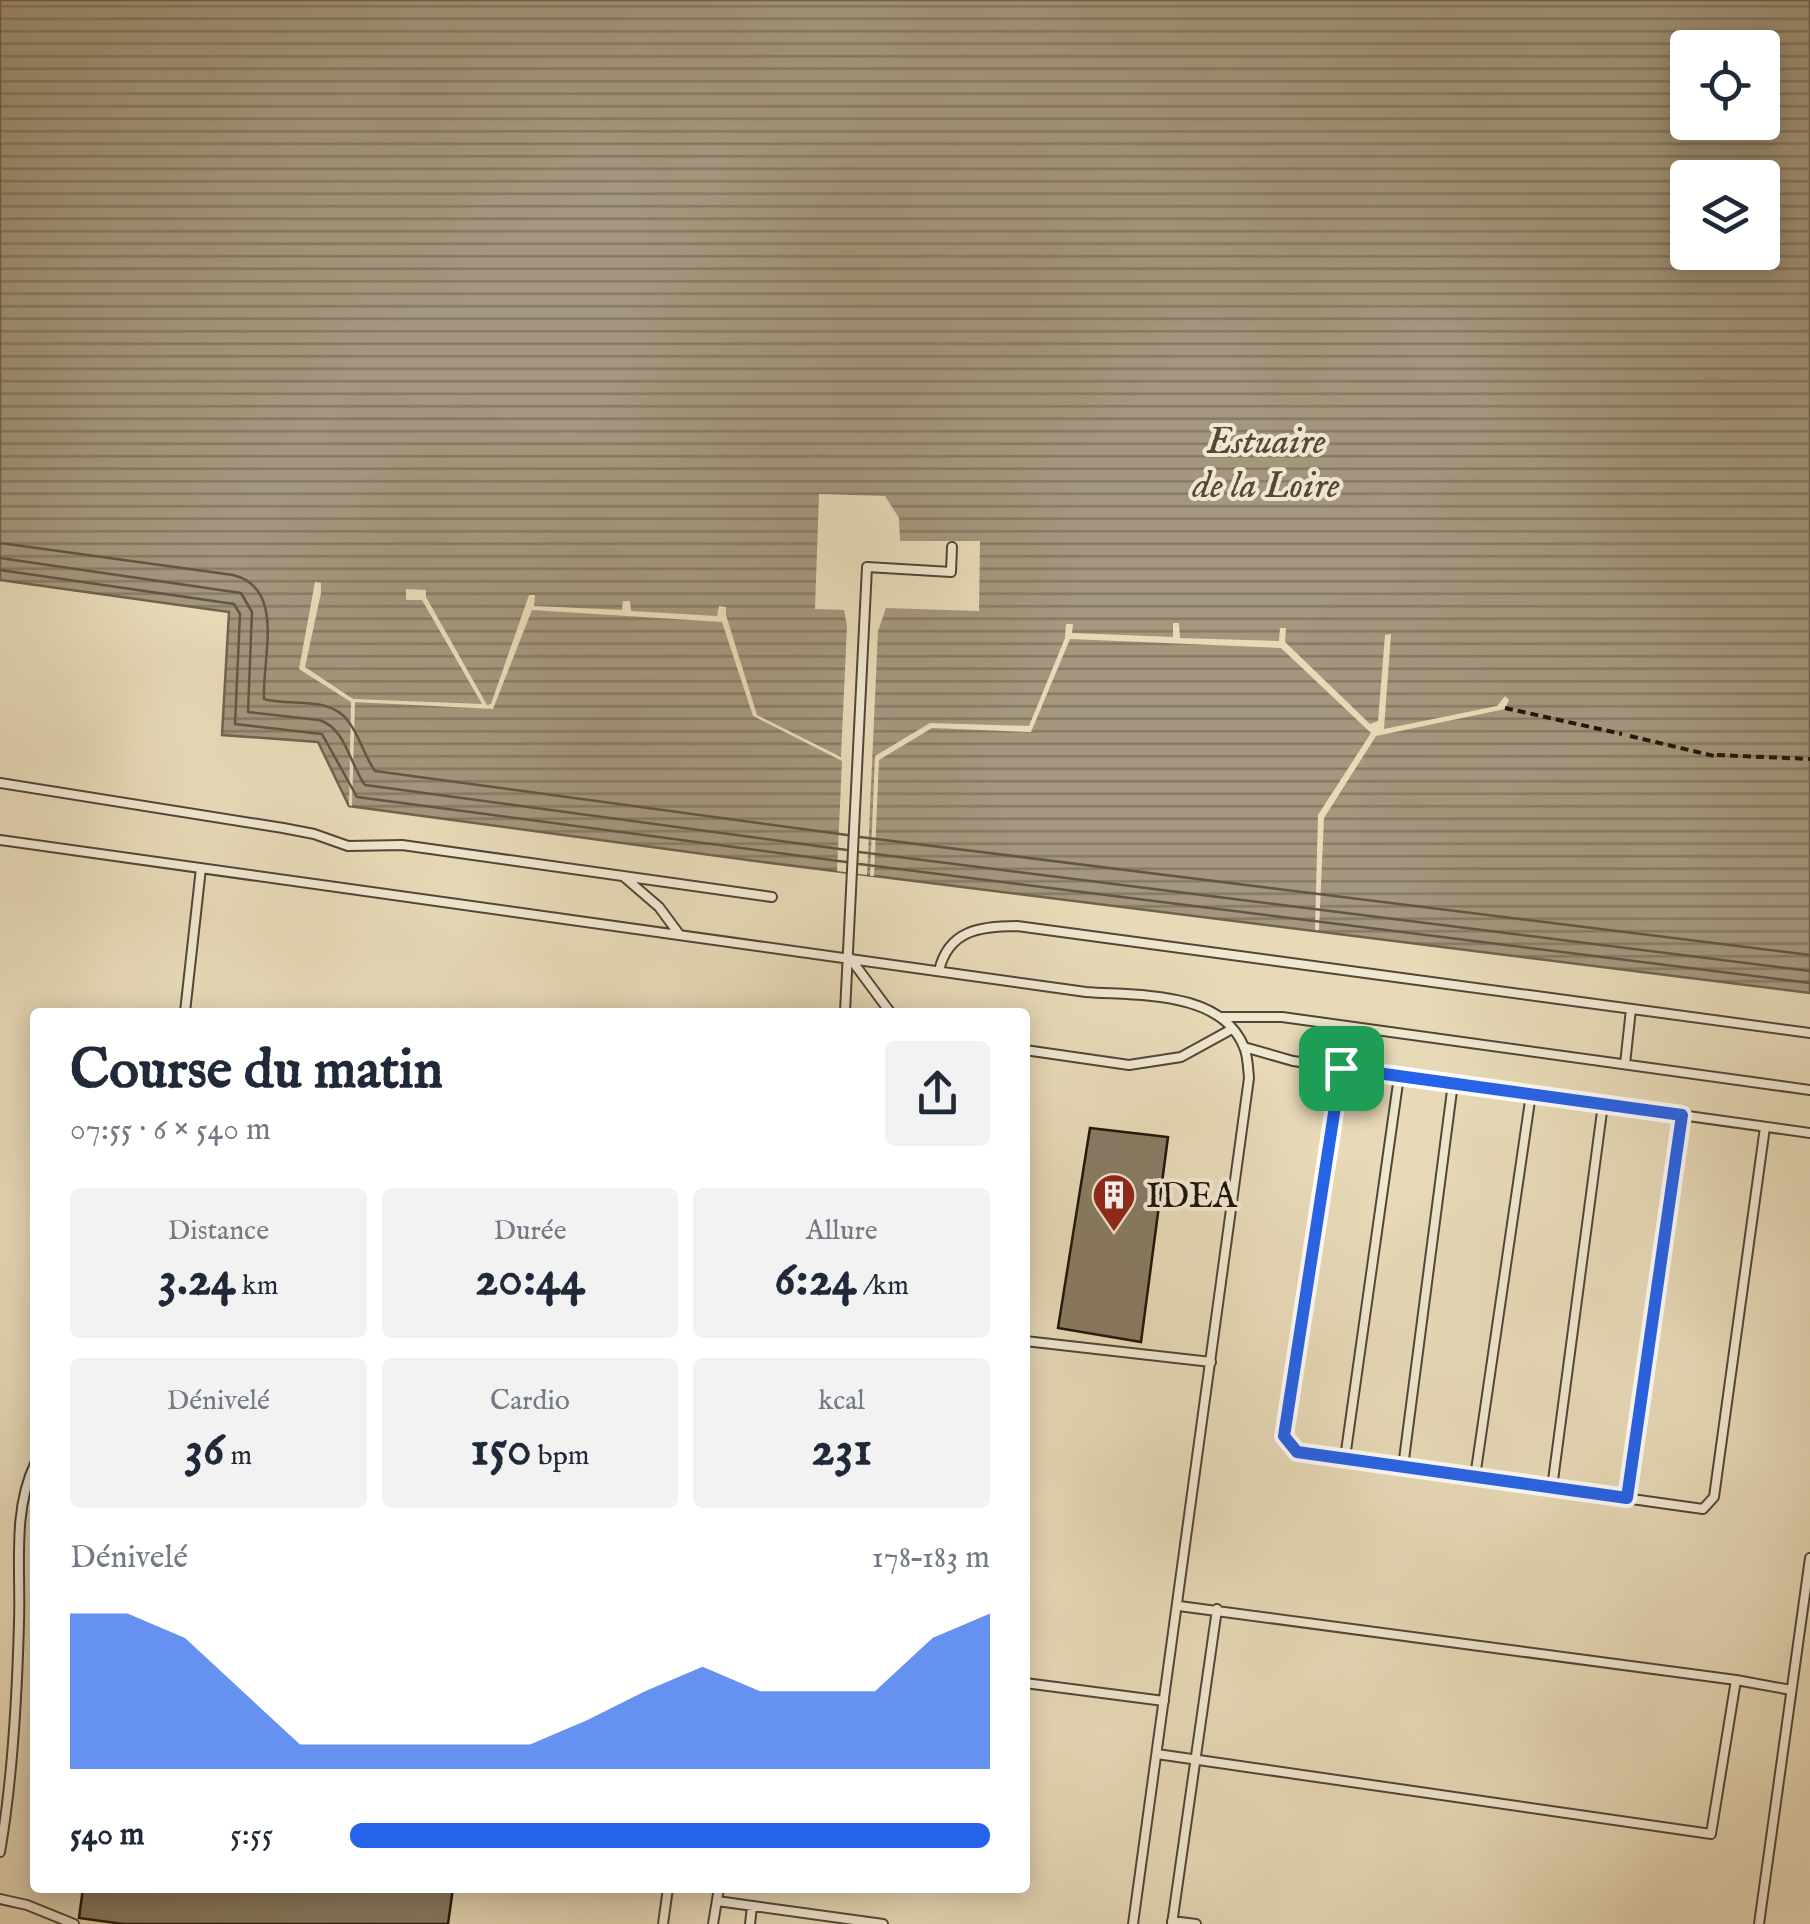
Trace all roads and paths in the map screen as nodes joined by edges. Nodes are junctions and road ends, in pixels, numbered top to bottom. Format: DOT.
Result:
graph roads {
  1 [pos="952,547"];
  2 [pos="1505,708"];
  3 [pos="1622,734"];
  4 [pos="1630,736"];
  5 [pos="1810,759"];
  6 [pos="0,784"];
  7 [pos="0,840"];
  8 [pos="201,868"];
  9 [pos="623,876"];
  10 [pos="772,897"];
  11 [pos="679,934"];
  12 [pos="850,958"];
  13 [pos="939,971"];
  14 [pos="185,1008"];
  15 [pos="845,1008"];
  16 [pos="887,1008"];
  17 [pos="1631,1008"];
  18 [pos="1223,1017"];
  19 [pos="1232,1029"];
  20 [pos="1810,1033"];
  21 [pos="1244,1047"];
  22 [pos="1030,1051"];
  23 [pos="1625,1064"];
  24 [pos="1341,1068"];
  25 [pos="1399,1076"];
  26 [pos="1454,1084"];
  27 [pos="1810,1090"];
  28 [pos="1531,1094"];
  29 [pos="1603,1104"];
  30 [pos="1682,1115"];
  31 [pos="1765,1126"];
  32 [pos="1810,1133"];
  33 [pos="1030,1342"];
  34 [pos="1211,1362"];
  35 [pos="1345,1458"];
  36 [pos="1403,1467"];
  37 [pos="30,1474"];
  38 [pos="1475,1477"];
  39 [pos="1552,1488"];
  40 [pos="1627,1498"];
  41 [pos="1810,1558"];
  42 [pos="1179,1606"];
  43 [pos="1217,1610"];
  44 [pos="1736,1680"];
  45 [pos="1030,1684"];
  46 [pos="1791,1690"];
  47 [pos="1164,1702"];
  48 [pos="1157,1754"];
  49 [pos="1196,1760"];
  50 [pos="0,1852"];
  51 [pos="667,1893"];
  52 [pos="718,1893"];
  53 [pos="0,1899"];
  54 [pos="717,1902"];
  55 [pos="752,1906"];
  56 [pos="1172,1923"];
  57 [pos="74,1924"];
  58 [pos="663,1924"];
  59 [pos="713,1924"];
  60 [pos="750,1924"];
  61 [pos="883,1924"];
  62 [pos="1132,1924"];
  63 [pos="1196,1924"];
  64 [pos="1759,1924"];
  1 -- 12 [label="lane"];
  2 -- 3 [label="path"];
  4 -- 5 [label="path"];
  6 -- 9 [label="lane"];
  7 -- 8 [label="lane"];
  8 -- 11 [label="lane"];
  8 -- 14 [label="lane"];
  9 -- 10 [label="lane"];
  9 -- 11 [label="lane"];
  11 -- 12 [label="lane"];
  12 -- 13 [label="lane"];
  12 -- 15 [label="lane"];
  12 -- 16 [label="lane"];
  13 -- 17 [label="lane"];
  13 -- 18 [label="lane"];
  17 -- 20 [label="lane"];
  17 -- 23 [label="lane"];
  18 -- 19 [label="lane"];
  18 -- 23 [label="lane"];
  19 -- 21 [label="lane"];
  19 -- 22 [label="lane"];
  21 -- 24 [label="lane"];
  21 -- 34 [label="lane"];
  23 -- 27 [label="lane"];
  24 -- 25 [label="lane"];
  24 -- 35 [label="lane"];
  25 -- 26 [label="lane"];
  25 -- 35 [label="lane"];
  26 -- 28 [label="lane"];
  26 -- 36 [label="lane"];
  28 -- 29 [label="lane"];
  28 -- 38 [label="lane"];
  29 -- 30 [label="lane"];
  29 -- 39 [label="lane"];
  30 -- 31 [label="lane"];
  30 -- 40 [label="lane"];
  31 -- 32 [label="lane"];
  31 -- 40 [label="lane"];
  33 -- 34 [label="lane"];
  34 -- 42 [label="lane"];
  35 -- 36 [label="lane"];
  36 -- 38 [label="lane"];
  37 -- 50 [label="lane"];
  38 -- 39 [label="lane"];
  39 -- 40 [label="lane"];
  41 -- 46 [label="lane"];
  42 -- 43 [label="lane"];
  42 -- 47 [label="lane"];
  43 -- 44 [label="lane"];
  43 -- 49 [label="lane"];
  44 -- 46 [label="lane"];
  44 -- 49 [label="lane"];
  45 -- 47 [label="lane"];
  46 -- 64 [label="lane"];
  47 -- 48 [label="lane"];
  48 -- 49 [label="lane"];
  48 -- 62 [label="lane"];
  49 -- 56 [label="lane"];
  51 -- 58 [label="lane"];
  52 -- 54 [label="lane"];
  53 -- 57 [label="lane"];
  54 -- 55 [label="lane"];
  54 -- 59 [label="lane"];
  55 -- 60 [label="lane"];
  55 -- 61 [label="lane"];
  56 -- 63 [label="lane"];
}
